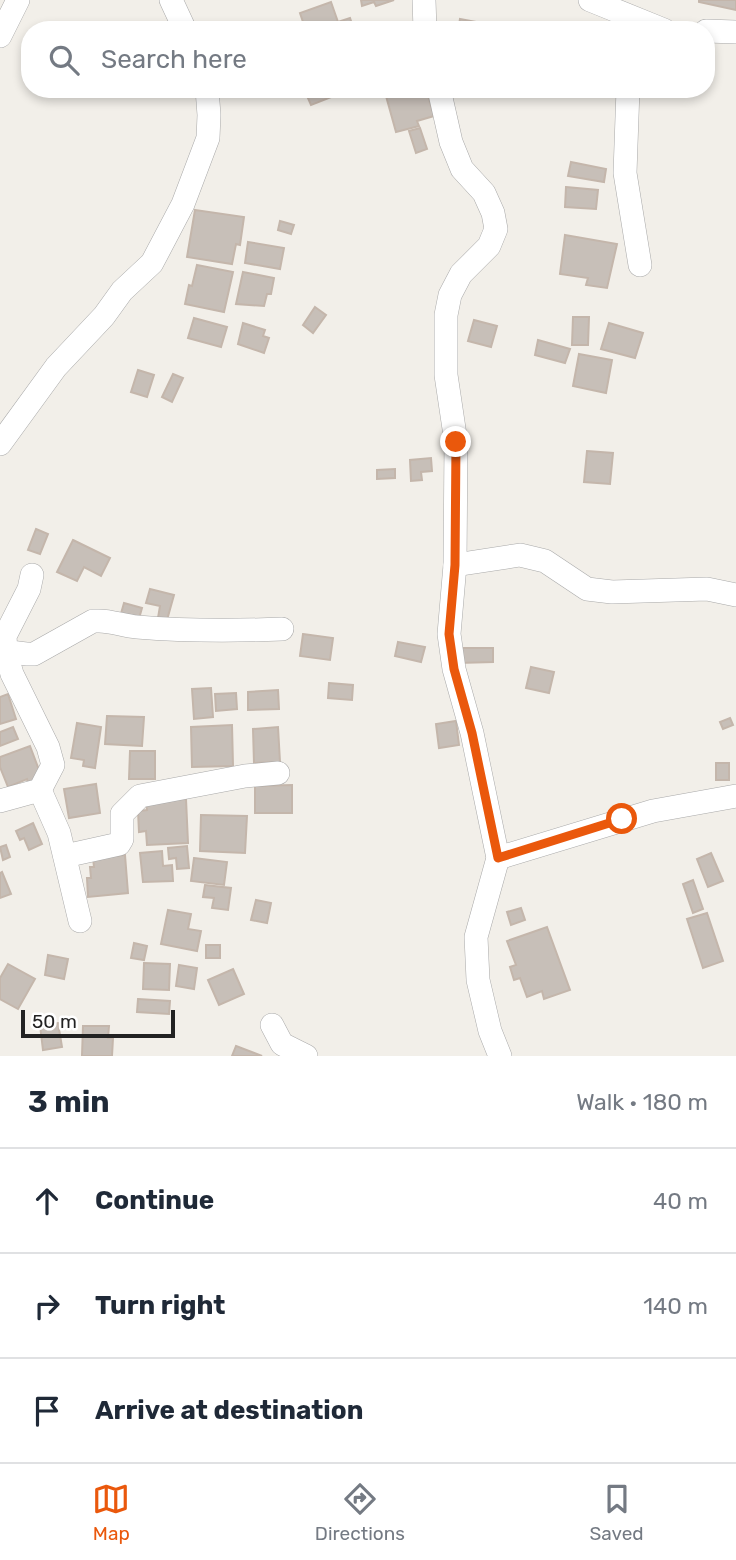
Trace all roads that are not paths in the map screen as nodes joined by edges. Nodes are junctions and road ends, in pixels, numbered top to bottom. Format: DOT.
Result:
graph roads {
  1 [pos="18,0"];
  2 [pos="171,0"];
  3 [pos="424,0"];
  4 [pos="590,0"];
  5 [pos="181,21"];
  6 [pos="425,21"];
  7 [pos="624,21"];
  8 [pos="715,31"];
  9 [pos="736,32"];
  10 [pos="0,36"];
  11 [pos="208,98"];
  12 [pos="441,98"];
  13 [pos="628,98"];
  14 [pos="640,265"];
  15 [pos="0,444"];
  16 [pos="455,565"];
  17 [pos="32,575"];
  18 [pos="736,595"];
  19 [pos="282,629"];
  20 [pos="6,653"];
  21 [pos="278,772"];
  22 [pos="40,790"];
  23 [pos="736,796"];
  24 [pos="0,801"];
  25 [pos="65,856"];
  26 [pos="498,858"];
  27 [pos="80,920"];
  28 [pos="272,1025"];
  29 [pos="306,1056"];
  30 [pos="500,1056"];
  1 -- 10 [label="street"];
  2 -- 5 [label="street"];
  3 -- 6 [label="street"];
  4 -- 7 [label="street"];
  8 -- 9 [label="street"];
  11 -- 15 [label="street"];
  12 -- 16 [label="street"];
  13 -- 14 [label="street"];
  16 -- 18 [label="street"];
  16 -- 26 [label="street"];
  17 -- 20 [label="street"];
  19 -- 20 [label="street"];
  20 -- 22 [label="street"];
  21 -- 25 [label="street"];
  22 -- 24 [label="street"];
  22 -- 25 [label="street"];
  23 -- 26 [label="street"];
  25 -- 27 [label="street"];
  26 -- 30 [label="street"];
  28 -- 29 [label="street"];
}
